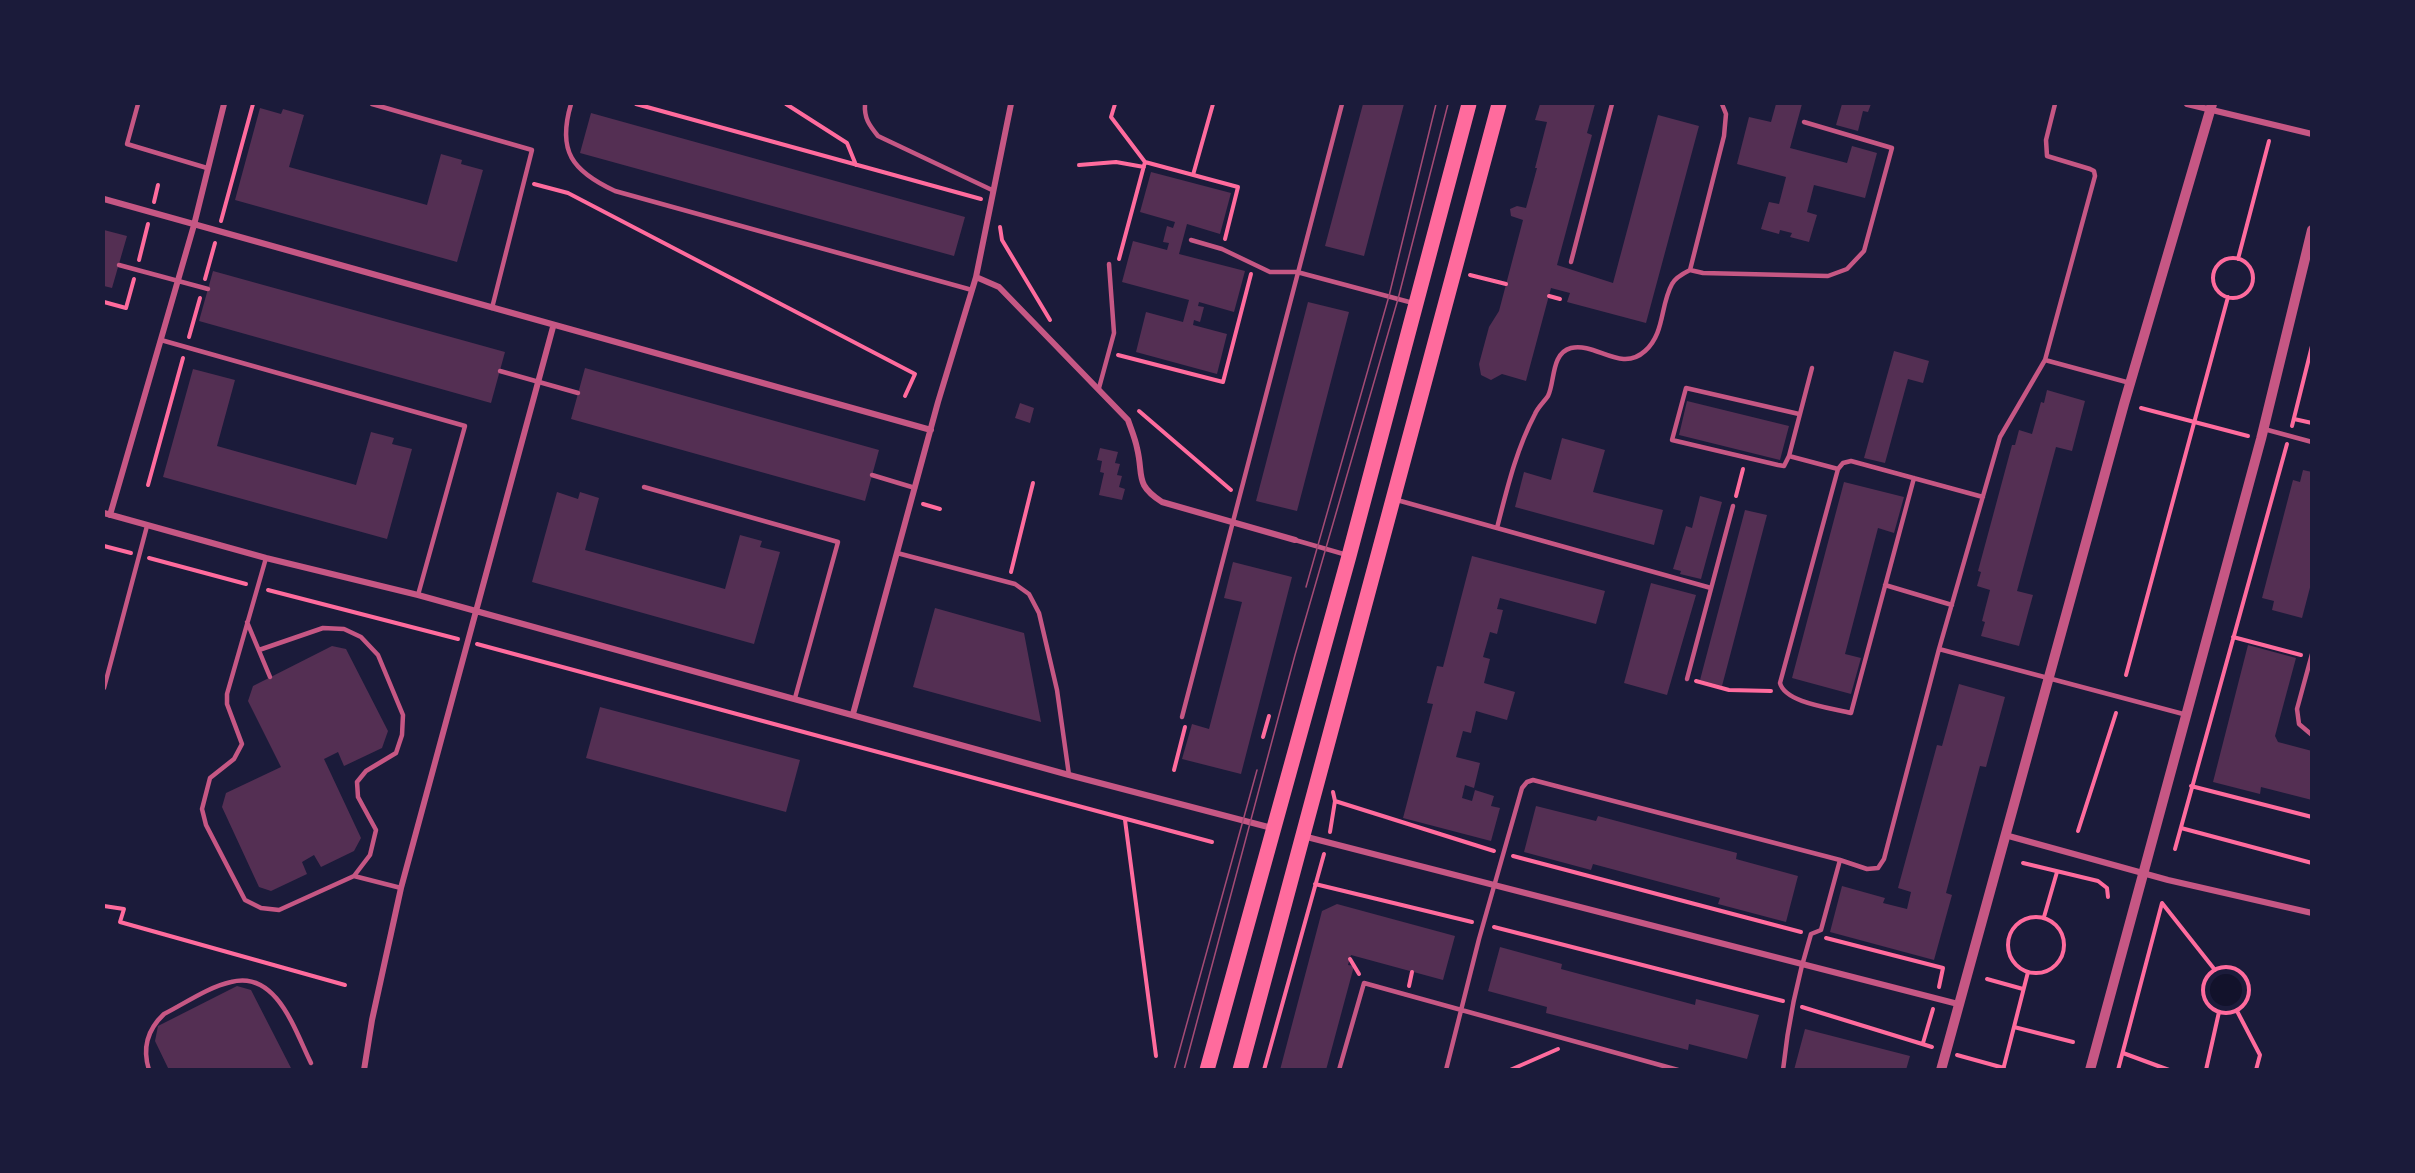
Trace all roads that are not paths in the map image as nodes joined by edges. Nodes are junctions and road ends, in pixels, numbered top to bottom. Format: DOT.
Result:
graph roads {
  1 [pos="138,104"];
  2 [pos="224,104"];
  3 [pos="372,104"];
  4 [pos="571,104"];
  5 [pos="865,104"];
  6 [pos="1011,104"];
  7 [pos="1342,104"];
  8 [pos="1469,104"];
  9 [pos="1499,104"];
  10 [pos="1612,104"];
  11 [pos="1722,104"];
  12 [pos="2055,104"];
  13 [pos="2187,104"];
  14 [pos="2211,107"];
  15 [pos="1804,122"];
  16 [pos="2312,134"];
  17 [pos="207,168"];
  18 [pos="992,190"];
  19 [pos="104,199"];
  20 [pos="194,225"];
  21 [pos="2312,231"];
  22 [pos="1191,240"];
  23 [pos="1571,262"];
  24 [pos="1109,264"];
  25 [pos="119,265"];
  26 [pos="1690,270"];
  27 [pos="1297,272"];
  28 [pos="976,277"];
  29 [pos="178,281"];
  30 [pos="208,289"];
  31 [pos="972,290"];
  32 [pos="1415,304"];
  33 [pos="491,309"];
  34 [pos="553,327"];
  35 [pos="161,340"];
  36 [pos="2045,360"];
  37 [pos="1812,368"];
  38 [pos="500,371"];
  39 [pos="538,382"];
  40 [pos="2130,383"];
  41 [pos="1099,388"];
  42 [pos="578,393"];
  43 [pos="1799,414"];
  44 [pos="2264,429"];
  45 [pos="931,430"];
  46 [pos="2312,442"];
  47 [pos="1789,456"];
  48 [pos="1838,469"];
  49 [pos="872,475"];
  50 [pos="1914,478"];
  51 [pos="644,487"];
  52 [pos="916,488"];
  53 [pos="1983,497"];
  54 [pos="1394,500"];
  55 [pos="1733,506"];
  56 [pos="107,514"];
  57 [pos="1234,524"];
  58 [pos="147,526"];
  59 [pos="1497,528"];
  60 [pos="1295,540"];
  61 [pos="897,553"];
  62 [pos="1349,556"];
  63 [pos="266,558"];
  64 [pos="1885,585"];
  65 [pos="1711,588"];
  66 [pos="418,595"];
  67 [pos="1952,605"];
  68 [pos="477,611"];
  69 [pos="247,622"];
  70 [pos="1939,649"];
  71 [pos="259,650"];
  72 [pos="2311,655"];
  73 [pos="270,677"];
  74 [pos="2049,677"];
  75 [pos="1687,679"];
  76 [pos="104,688"];
  77 [pos="795,698"];
  78 [pos="853,714"];
  79 [pos="2187,715"];
  80 [pos="1182,717"];
  81 [pos="2312,735"];
  82 [pos="1069,775"];
  83 [pos="1273,828"];
  84 [pos="2005,835"];
  85 [pos="1303,836"];
  86 [pos="1840,860"];
  87 [pos="2142,873"];
  88 [pos="354,876"];
  89 [pos="1496,884"];
  90 [pos="401,888"];
  91 [pos="2312,913"];
  92 [pos="1802,963"];
  93 [pos="1958,1004"];
  94 [pos="1460,1010"];
  95 [pos="311,1063"];
  96 [pos="149,1070"];
  97 [pos="364,1070"];
  98 [pos="1206,1070"];
  99 [pos="1240,1070"];
  100 [pos="1340,1070"];
  101 [pos="1446,1070"];
  102 [pos="1678,1070"];
  103 [pos="1783,1070"];
  104 [pos="1941,1070"];
  105 [pos="2090,1070"];
  1 -- 17 [label="lane"];
  2 -- 17 [label="street"];
  3 -- 33 [label="lane"];
  4 -- 31 [label="lane"];
  5 -- 18 [label="lane"];
  6 -- 18 [label="street"];
  7 -- 27 [label="lane"];
  8 -- 32 [label="main road"];
  9 -- 54 [label="main road"];
  10 -- 23 [label="lane"];
  11 -- 26 [label="lane"];
  12 -- 36 [label="lane"];
  13 -- 14 [label="street"];
  14 -- 16 [label="street"];
  14 -- 40 [label="street"];
  15 -- 26 [label="lane"];
  17 -- 20 [label="street"];
  18 -- 28 [label="street"];
  19 -- 20 [label="street"];
  20 -- 29 [label="street"];
  20 -- 33 [label="street"];
  21 -- 44 [label="street"];
  22 -- 27 [label="lane"];
  24 -- 41 [label="lane"];
  25 -- 29 [label="lane"];
  26 -- 59 [label="lane"];
  27 -- 32 [label="lane"];
  27 -- 57 [label="lane"];
  28 -- 31 [label="street"];
  28 -- 41 [label="street"];
  29 -- 30 [label="lane"];
  29 -- 35 [label="street"];
  31 -- 45 [label="street"];
  32 -- 62 [label="main road"];
  33 -- 34 [label="street"];
  34 -- 39 [label="street"];
  34 -- 45 [label="street"];
  35 -- 56 [label="street"];
  35 -- 66 [label="lane"];
  36 -- 40 [label="lane"];
  36 -- 53 [label="lane"];
  37 -- 43 [label="lane"];
  38 -- 39 [label="lane"];
  39 -- 42 [label="lane"];
  39 -- 68 [label="street"];
  40 -- 74 [label="street"];
  41 -- 57 [label="street"];
  43 -- 47 [label="lane"];
  43 -- 47 [label="lane"];
  44 -- 46 [label="lane"];
  44 -- 79 [label="street"];
  45 -- 52 [label="street"];
  47 -- 48 [label="lane"];
  48 -- 50 [label="lane"];
  48 -- 64 [label="lane"];
  49 -- 52 [label="lane"];
  50 -- 53 [label="lane"];
  50 -- 64 [label="lane"];
  51 -- 77 [label="lane"];
  52 -- 61 [label="street"];
  53 -- 67 [label="lane"];
  54 -- 59 [label="lane"];
  54 -- 85 [label="main road"];
  55 -- 65 [label="lane"];
  56 -- 58 [label="street"];
  57 -- 60 [label="street"];
  57 -- 80 [label="lane"];
  58 -- 63 [label="street"];
  58 -- 76 [label="lane"];
  59 -- 65 [label="lane"];
  60 -- 62 [label="lane"];
  61 -- 78 [label="street"];
  61 -- 82 [label="lane"];
  62 -- 83 [label="main road"];
  63 -- 66 [label="street"];
  63 -- 69 [label="lane"];
  64 -- 67 [label="lane"];
  65 -- 75 [label="lane"];
  66 -- 68 [label="street"];
  67 -- 70 [label="lane"];
  68 -- 77 [label="street"];
  68 -- 90 [label="street"];
  69 -- 71 [label="lane"];
  69 -- 88 [label="lane"];
  70 -- 74 [label="lane"];
  70 -- 86 [label="lane"];
  71 -- 73 [label="lane"];
  71 -- 88 [label="lane"];
  72 -- 81 [label="lane"];
  74 -- 79 [label="lane"];
  74 -- 84 [label="street"];
  77 -- 78 [label="street"];
  78 -- 82 [label="street"];
  79 -- 87 [label="street"];
  82 -- 83 [label="street"];
  83 -- 98 [label="main road"];
  84 -- 87 [label="street"];
  84 -- 93 [label="street"];
  85 -- 89 [label="street"];
  85 -- 99 [label="main road"];
  86 -- 89 [label="lane"];
  86 -- 92 [label="lane"];
  87 -- 91 [label="street"];
  87 -- 105 [label="street"];
  88 -- 90 [label="lane"];
  89 -- 92 [label="street"];
  89 -- 94 [label="lane"];
  90 -- 97 [label="street"];
  92 -- 93 [label="street"];
  92 -- 103 [label="lane"];
  93 -- 104 [label="street"];
  94 -- 100 [label="lane"];
  94 -- 101 [label="lane"];
  94 -- 102 [label="lane"];
  95 -- 96 [label="lane"];
}
